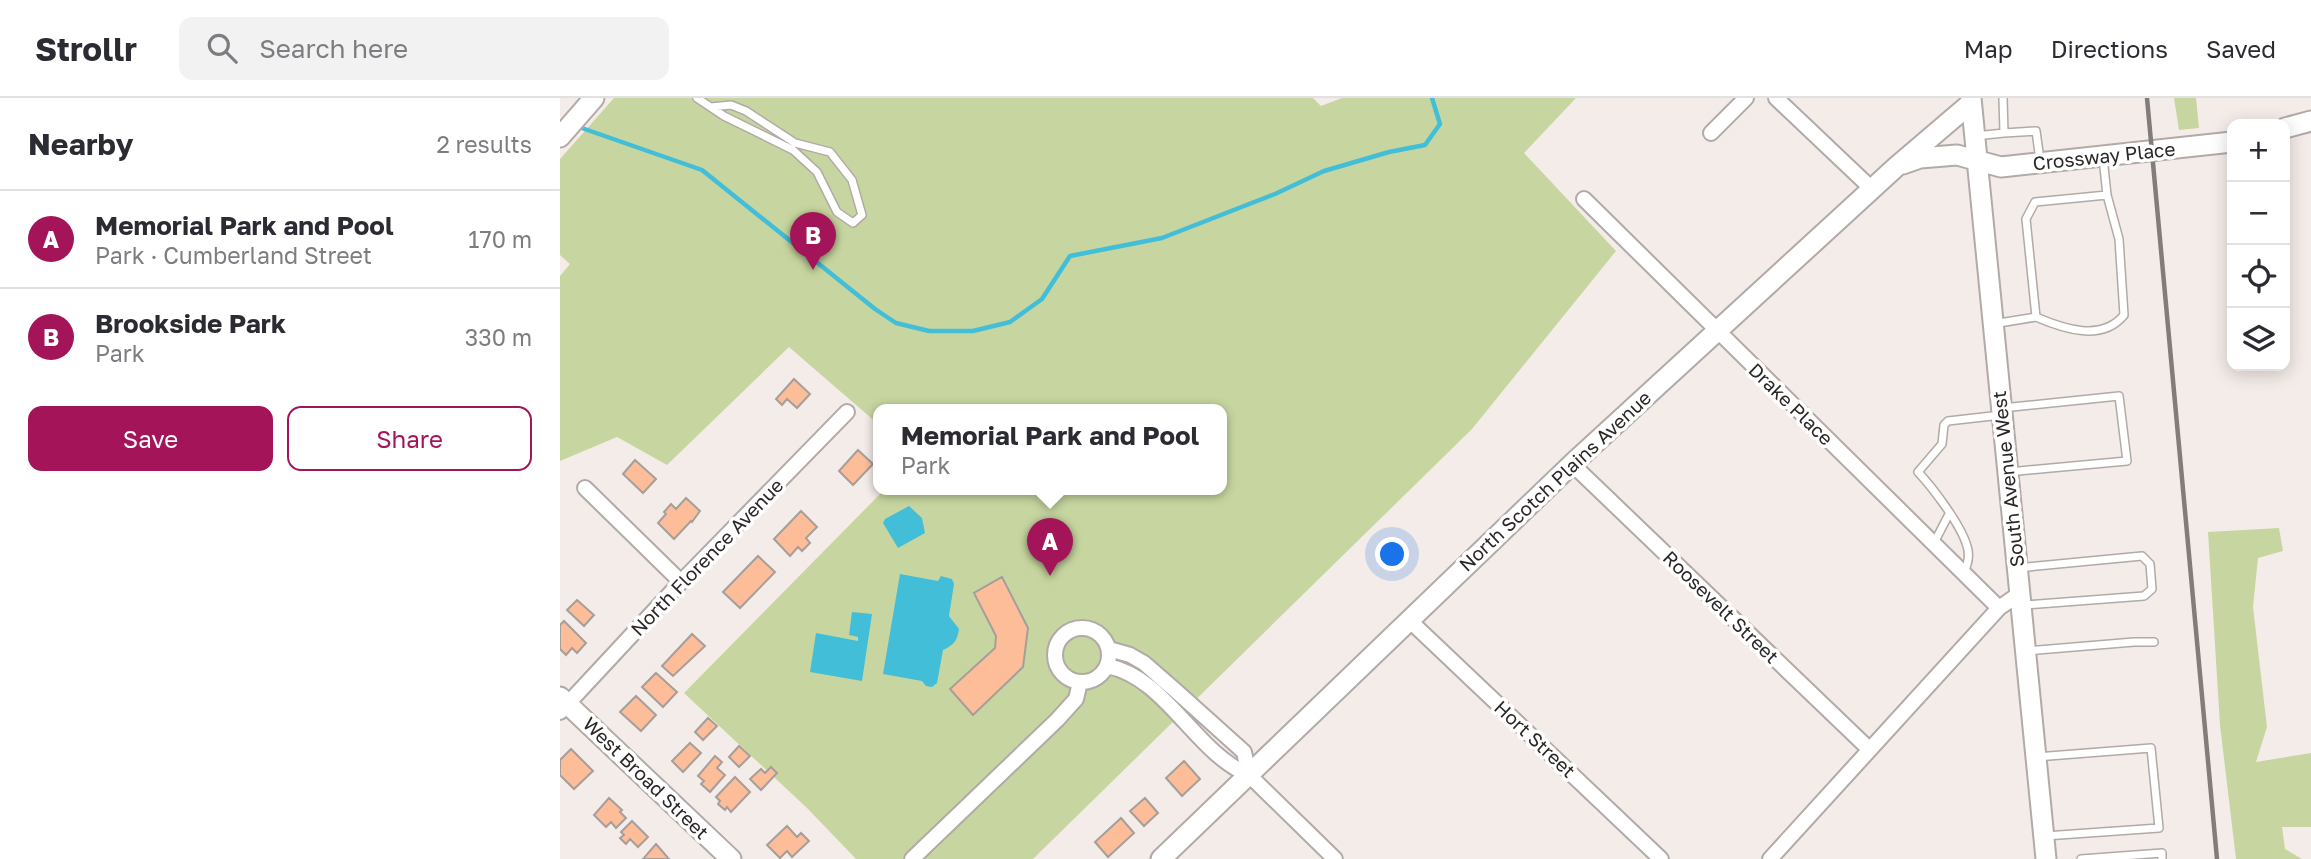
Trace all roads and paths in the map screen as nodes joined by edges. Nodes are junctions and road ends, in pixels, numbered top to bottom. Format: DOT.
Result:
graph roads {
  1 [pos="697,98"];
  2 [pos="1746,98"];
  3 [pos="1776,98"];
  4 [pos="2003,98"];
  5 [pos="1971,100"];
  6 [pos="589,104"];
  7 [pos="711,107"];
  8 [pos="2311,121"];
  9 [pos="2290,127"];
  10 [pos="1711,133"];
  11 [pos="2004,133"];
  12 [pos="1974,136"];
  13 [pos="560,137"];
  14 [pos="782,140"];
  15 [pos="2227,143"];
  16 [pos="2103,157"];
  17 [pos="1977,161"];
  18 [pos="2040,163"];
  19 [pos="1896,167"];
  20 [pos="1872,188"];
  21 [pos="2107,195"];
  22 [pos="1584,199"];
  23 [pos="2036,317"];
  24 [pos="1993,324"];
  25 [pos="1716,331"];
  26 [pos="847,411"];
  27 [pos="2001,412"];
  28 [pos="1572,464"];
  29 [pos="2007,472"];
  30 [pos="584,488"];
  31 [pos="1949,514"];
  32 [pos="1934,543"];
  33 [pos="2017,568"];
  34 [pos="1964,572"];
  35 [pos="681,582"];
  36 [pos="2019,599"];
  37 [pos="1999,608"];
  38 [pos="1408,619"];
  39 [pos="2154,642"];
  40 [pos="1109,649"];
  41 [pos="2025,651"];
  42 [pos="1107,666"];
  43 [pos="1080,682"];
  44 [pos="563,704"];
  45 [pos="1869,749"];
  46 [pos="2036,757"];
  47 [pos="1249,775"];
  48 [pos="2044,836"];
  49 [pos="731,859"];
  50 [pos="912,859"];
  51 [pos="1161,859"];
  52 [pos="1335,859"];
  53 [pos="1661,859"];
  54 [pos="1770,859"];
  55 [pos="2046,859"];
  56 [pos="2081,859"];
  57 [pos="2162,859"];
  1 -- 7 [label="lane"];
  2 -- 10 [label="street"];
  3 -- 20 [label="street"];
  4 -- 11 [label="lane"];
  5 -- 12 [label="street, South Avenue West"];
  5 -- 19 [label="street"];
  6 -- 13 [label="street"];
  7 -- 14 [label="lane"];
  7 -- 14 [label="lane"];
  8 -- 9 [label="street"];
  11 -- 12 [label="lane"];
  11 -- 18 [label="lane"];
  12 -- 17 [label="street, South Avenue West"];
  14 -- 14 [label="lane"];
  15 -- 16 [label="street, Crossway Place"];
  16 -- 18 [label="street, Crossway Place"];
  16 -- 21 [label="lane"];
  17 -- 18 [label="street, Crossway Place"];
  17 -- 19 [label="street, North Scotch Plains Avenue"];
  17 -- 24 [label="street, South Avenue West"];
  19 -- 20 [label="street, North Scotch Plains Avenue"];
  20 -- 25 [label="street, North Scotch Plains Avenue"];
  21 -- 23 [label="lane"];
  21 -- 23 [label="lane"];
  22 -- 25 [label="street, Drake Place"];
  23 -- 24 [label="lane"];
  24 -- 27 [label="street, South Avenue West"];
  25 -- 28 [label="street, North Scotch Plains Avenue"];
  25 -- 32 [label="street, Drake Place"];
  26 -- 35 [label="street, North Florence Avenue"];
  27 -- 29 [label="street, South Avenue West"];
  27 -- 29 [label="lane"];
  27 -- 31 [label="lane"];
  28 -- 38 [label="street, North Scotch Plains Avenue"];
  28 -- 45 [label="street, Roosevelt Street"];
  29 -- 33 [label="street, South Avenue West"];
  30 -- 35 [label="street"];
  31 -- 32 [label="lane"];
  31 -- 34 [label="lane"];
  32 -- 34 [label="street, Drake Place"];
  33 -- 36 [label="street, South Avenue West"];
  33 -- 36 [label="lane"];
  34 -- 37 [label="street, Drake Place"];
  35 -- 44 [label="street, North Florence Avenue"];
  36 -- 37 [label="street"];
  36 -- 41 [label="street, South Avenue West"];
  37 -- 45 [label="street"];
  38 -- 47 [label="street, North Scotch Plains Avenue"];
  38 -- 53 [label="street, Hort Street"];
  39 -- 41 [label="lane"];
  40 -- 42 [label="street"];
  40 -- 43 [label="street"];
  40 -- 47 [label="street"];
  41 -- 46 [label="street, South Avenue West"];
  42 -- 43 [label="street"];
  42 -- 47 [label="street"];
  43 -- 50 [label="street"];
  44 -- 49 [label="street, West Broad Street"];
  45 -- 54 [label="street"];
  46 -- 48 [label="street, South Avenue West"];
  46 -- 48 [label="lane"];
  47 -- 51 [label="street, North Scotch Plains Avenue"];
  47 -- 52 [label="street"];
  48 -- 55 [label="street, South Avenue West"];
  56 -- 57 [label="lane"];
}
